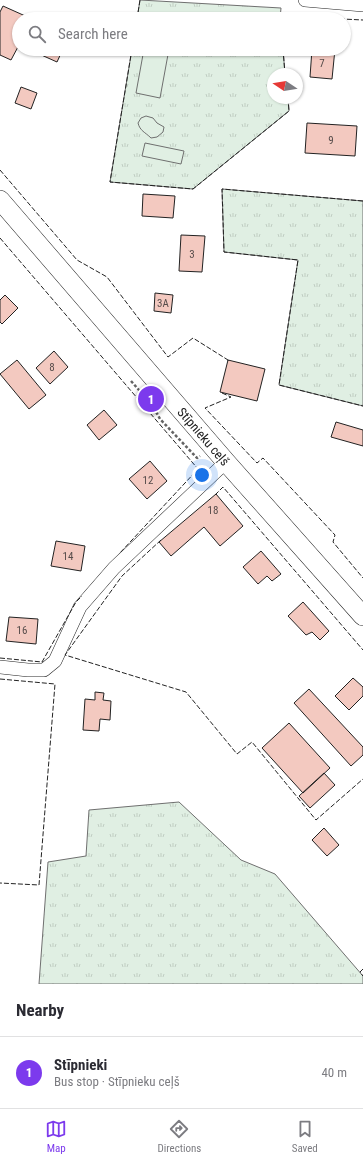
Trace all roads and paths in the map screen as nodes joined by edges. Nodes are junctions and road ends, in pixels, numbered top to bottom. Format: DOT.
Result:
graph roads {
  1 [pos="305,0"];
  2 [pos="363,5"];
  3 [pos="0,200"];
  4 [pos="226,462"];
  5 [pos="363,616"];
  6 [pos="0,667"];
  1 -- 2 [label="street"];
  3 -- 4 [label="main road, Stīpnieku ceļš"];
  4 -- 5 [label="main road, Stīpnieku ceļš"];
  4 -- 6 [label="street"];
}
